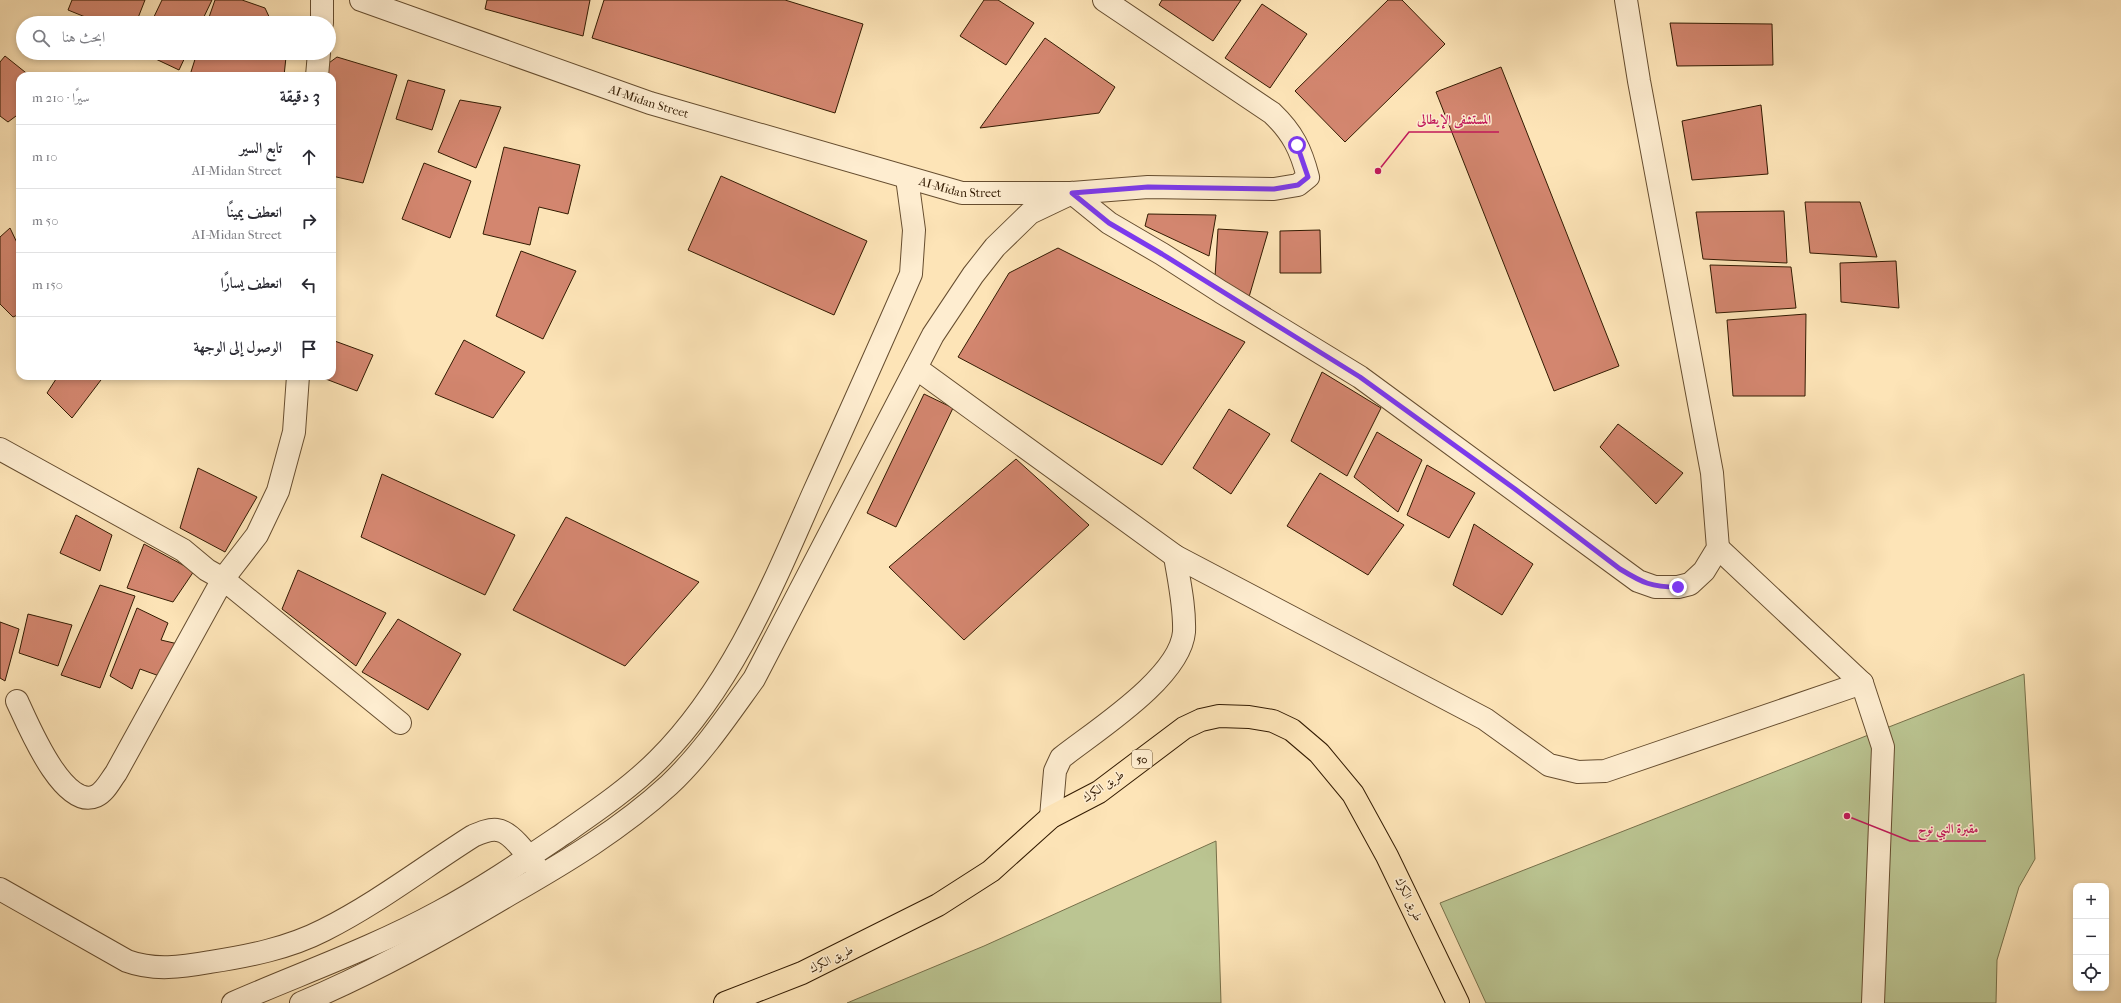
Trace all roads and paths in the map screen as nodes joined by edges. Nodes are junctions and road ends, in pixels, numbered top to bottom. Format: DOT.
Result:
graph roads {
  1 [pos="322,0"];
  2 [pos="361,0"];
  3 [pos="1104,0"];
  4 [pos="1626,0"];
  5 [pos="322,16"];
  6 [pos="318,60"];
  7 [pos="317,72"];
  8 [pos="907,178"];
  9 [pos="1072,193"];
  10 [pos="916,368"];
  11 [pos="298,380"];
  12 [pos="0,449"];
  13 [pos="1718,548"];
  14 [pos="1175,556"];
  15 [pos="223,579"];
  16 [pos="1862,683"];
  17 [pos="17,701"];
  18 [pos="700,709"];
  19 [pos="400,723"];
  20 [pos="721,726"];
  21 [pos="1051,818"];
  22 [pos="529,857"];
  23 [pos="542,875"];
  24 [pos="0,889"];
  25 [pos="233,1003"];
  26 [pos="301,1003"];
  27 [pos="725,1003"];
  28 [pos="1458,1003"];
  29 [pos="1874,1003"];
  1 -- 5 [label="street"];
  2 -- 8 [label="street, AI-Midan Street"];
  3 -- 9 [label="street, AI-Midan Street"];
  4 -- 13 [label="street"];
  6 -- 7 [label="street"];
  8 -- 9 [label="street, AI-Midan Street"];
  8 -- 18 [label="street"];
  9 -- 10 [label="street"];
  9 -- 13 [label="street"];
  10 -- 14 [label="street"];
  10 -- 20 [label="street"];
  11 -- 15 [label="street"];
  12 -- 15 [label="street"];
  13 -- 16 [label="street"];
  14 -- 16 [label="street"];
  14 -- 21 [label="street"];
  15 -- 17 [label="street"];
  15 -- 19 [label="street"];
  16 -- 29 [label="street"];
  18 -- 20 [label="street"];
  18 -- 22 [label="street"];
  20 -- 23 [label="street"];
  21 -- 27 [label="main road, طريق الكرك / 50"];
  21 -- 28 [label="main road, طريق الكرك / 50"];
  22 -- 23 [label="street"];
  22 -- 24 [label="street"];
  22 -- 25 [label="street"];
  23 -- 26 [label="street"];
}
